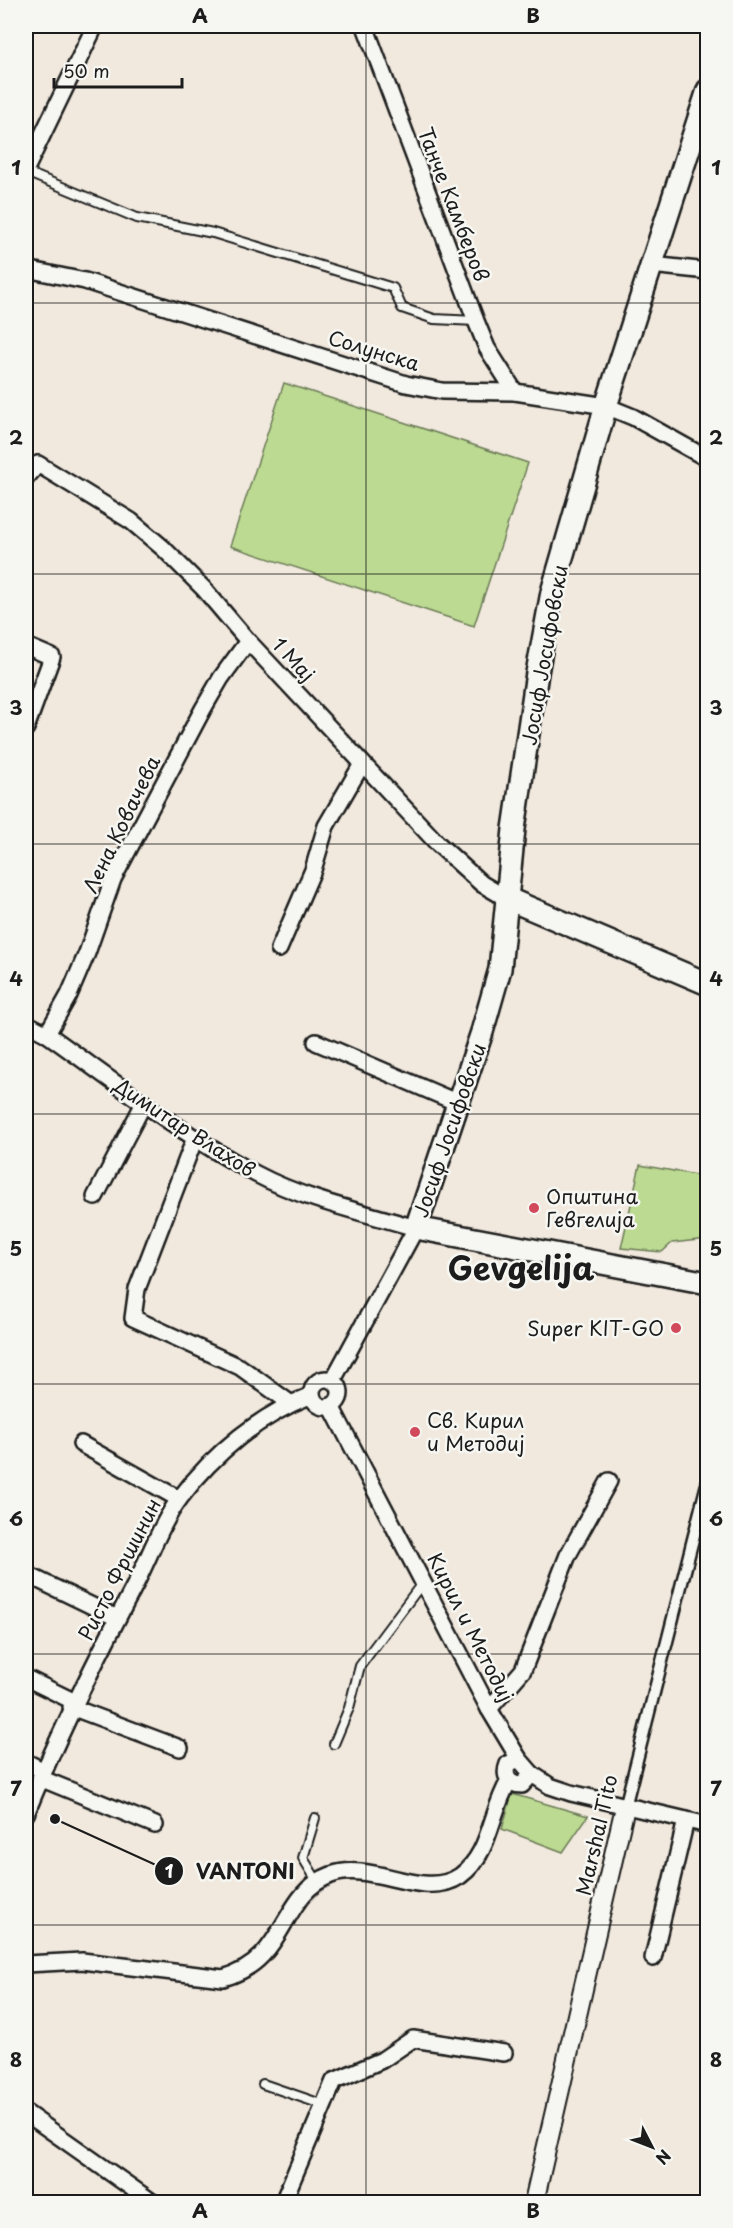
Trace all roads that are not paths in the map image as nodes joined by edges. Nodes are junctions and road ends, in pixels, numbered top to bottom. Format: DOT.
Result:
graph roads {
  1 [pos="95,26"];
  2 [pos="365,26"];
  3 [pos="708,90"];
  4 [pos="26,170"];
  5 [pos="651,265"];
  6 [pos="26,269"];
  7 [pos="708,271"];
  8 [pos="476,321"];
  9 [pos="515,392"];
  10 [pos="606,406"];
  11 [pos="708,459"];
  12 [pos="26,478"];
  13 [pos="248,641"];
  14 [pos="26,646"];
  15 [pos="26,728"];
  16 [pos="362,764"];
  17 [pos="507,897"];
  18 [pos="279,949"];
  19 [pos="708,984"];
  20 [pos="26,1023"];
  21 [pos="47,1034"];
  22 [pos="316,1042"];
  23 [pos="144,1103"];
  24 [pos="458,1103"];
  25 [pos="195,1138"];
  26 [pos="95,1197"];
  27 [pos="416,1228"];
  28 [pos="708,1283"];
  29 [pos="333,1380"];
  30 [pos="312,1395"];
  31 [pos="290,1403"];
  32 [pos="331,1406"];
  33 [pos="81,1444"];
  34 [pos="708,1480"];
  35 [pos="609,1481"];
  36 [pos="179,1499"];
  37 [pos="26,1574"];
  38 [pos="424,1581"];
  39 [pos="117,1618"];
  40 [pos="26,1678"];
  41 [pos="73,1704"];
  42 [pos="489,1709"];
  43 [pos="334,1744"];
  44 [pos="180,1748"];
  45 [pos="519,1759"];
  46 [pos="26,1762"];
  47 [pos="42,1774"];
  48 [pos="532,1774"];
  49 [pos="509,1781"];
  50 [pos="625,1807"];
  51 [pos="26,1814"];
  52 [pos="315,1818"];
  53 [pos="686,1820"];
  54 [pos="155,1825"];
  55 [pos="708,1825"];
  56 [pos="316,1881"];
  57 [pos="653,1958"];
  58 [pos="26,1964"];
  59 [pos="504,2053"];
  60 [pos="263,2084"];
  61 [pos="324,2105"];
  62 [pos="26,2113"];
  63 [pos="152,2202"];
  64 [pos="283,2202"];
  65 [pos="534,2202"];
  1 -- 4 [label="street"];
  2 -- 8 [label="street, Танче Камберов"];
  3 -- 5 [label="main road, Јосиф Јосифовски"];
  4 -- 8 [label="lane"];
  5 -- 7 [label="street"];
  5 -- 10 [label="main road, Јосиф Јосифовски"];
  6 -- 9 [label="street, Солунска"];
  8 -- 9 [label="street, Танче Камберов"];
  9 -- 10 [label="street, Солунска"];
  10 -- 11 [label="street, Солунска"];
  10 -- 17 [label="main road, Јосиф Јосифовски"];
  12 -- 13 [label="street, 1 Мај"];
  13 -- 16 [label="street, 1 Мај"];
  13 -- 21 [label="street, Лена Ковачева"];
  14 -- 15 [label="street"];
  16 -- 17 [label="street, 1 Мај"];
  16 -- 18 [label="street"];
  17 -- 19 [label="main road"];
  17 -- 24 [label="main road, Јосиф Јосифовски"];
  20 -- 21 [label="street, Димитар Влахов"];
  21 -- 23 [label="street, Димитар Влахов"];
  22 -- 24 [label="street"];
  23 -- 25 [label="street, Димитар Влахов"];
  23 -- 26 [label="street"];
  24 -- 27 [label="main road, Јосиф Јосифовски"];
  25 -- 27 [label="street, Димитар Влахов"];
  25 -- 31 [label="street"];
  27 -- 28 [label="main road, Димитар Влахов"];
  27 -- 29 [label="street"];
  29 -- 30 [label="street"];
  29 -- 32 [label="street"];
  30 -- 31 [label="street, Ристо Фршинин"];
  30 -- 32 [label="street"];
  31 -- 36 [label="street, Ристо Фршинин"];
  32 -- 38 [label="street, Кирил и Методиј"];
  33 -- 36 [label="street"];
  34 -- 50 [label="street, Marshal Tito"];
  35 -- 42 [label="street"];
  36 -- 39 [label="street, Ристо Фршинин"];
  37 -- 39 [label="street"];
  38 -- 42 [label="street, Кирил и Методиј"];
  38 -- 43 [label="lane"];
  39 -- 41 [label="street, Ристо Фршинин"];
  40 -- 41 [label="street"];
  41 -- 44 [label="street"];
  41 -- 47 [label="street, Ристо Фршинин"];
  42 -- 45 [label="street, Кирил и Методиј"];
  45 -- 48 [label="street, Кирил и Методиј"];
  45 -- 49 [label="street"];
  46 -- 47 [label="street"];
  47 -- 51 [label="street, Ристо Фршинин"];
  47 -- 54 [label="street"];
  48 -- 49 [label="street"];
  48 -- 50 [label="street, Кирил и Методиј"];
  49 -- 56 [label="street"];
  50 -- 53 [label="street, Кирил и Методиј"];
  50 -- 65 [label="street, Marshal Tito"];
  52 -- 56 [label="lane"];
  53 -- 55 [label="street, Кирил и Методиј"];
  53 -- 57 [label="street"];
  56 -- 58 [label="street"];
  59 -- 61 [label="street"];
  60 -- 61 [label="lane"];
  61 -- 64 [label="street"];
  62 -- 63 [label="street"];
}
